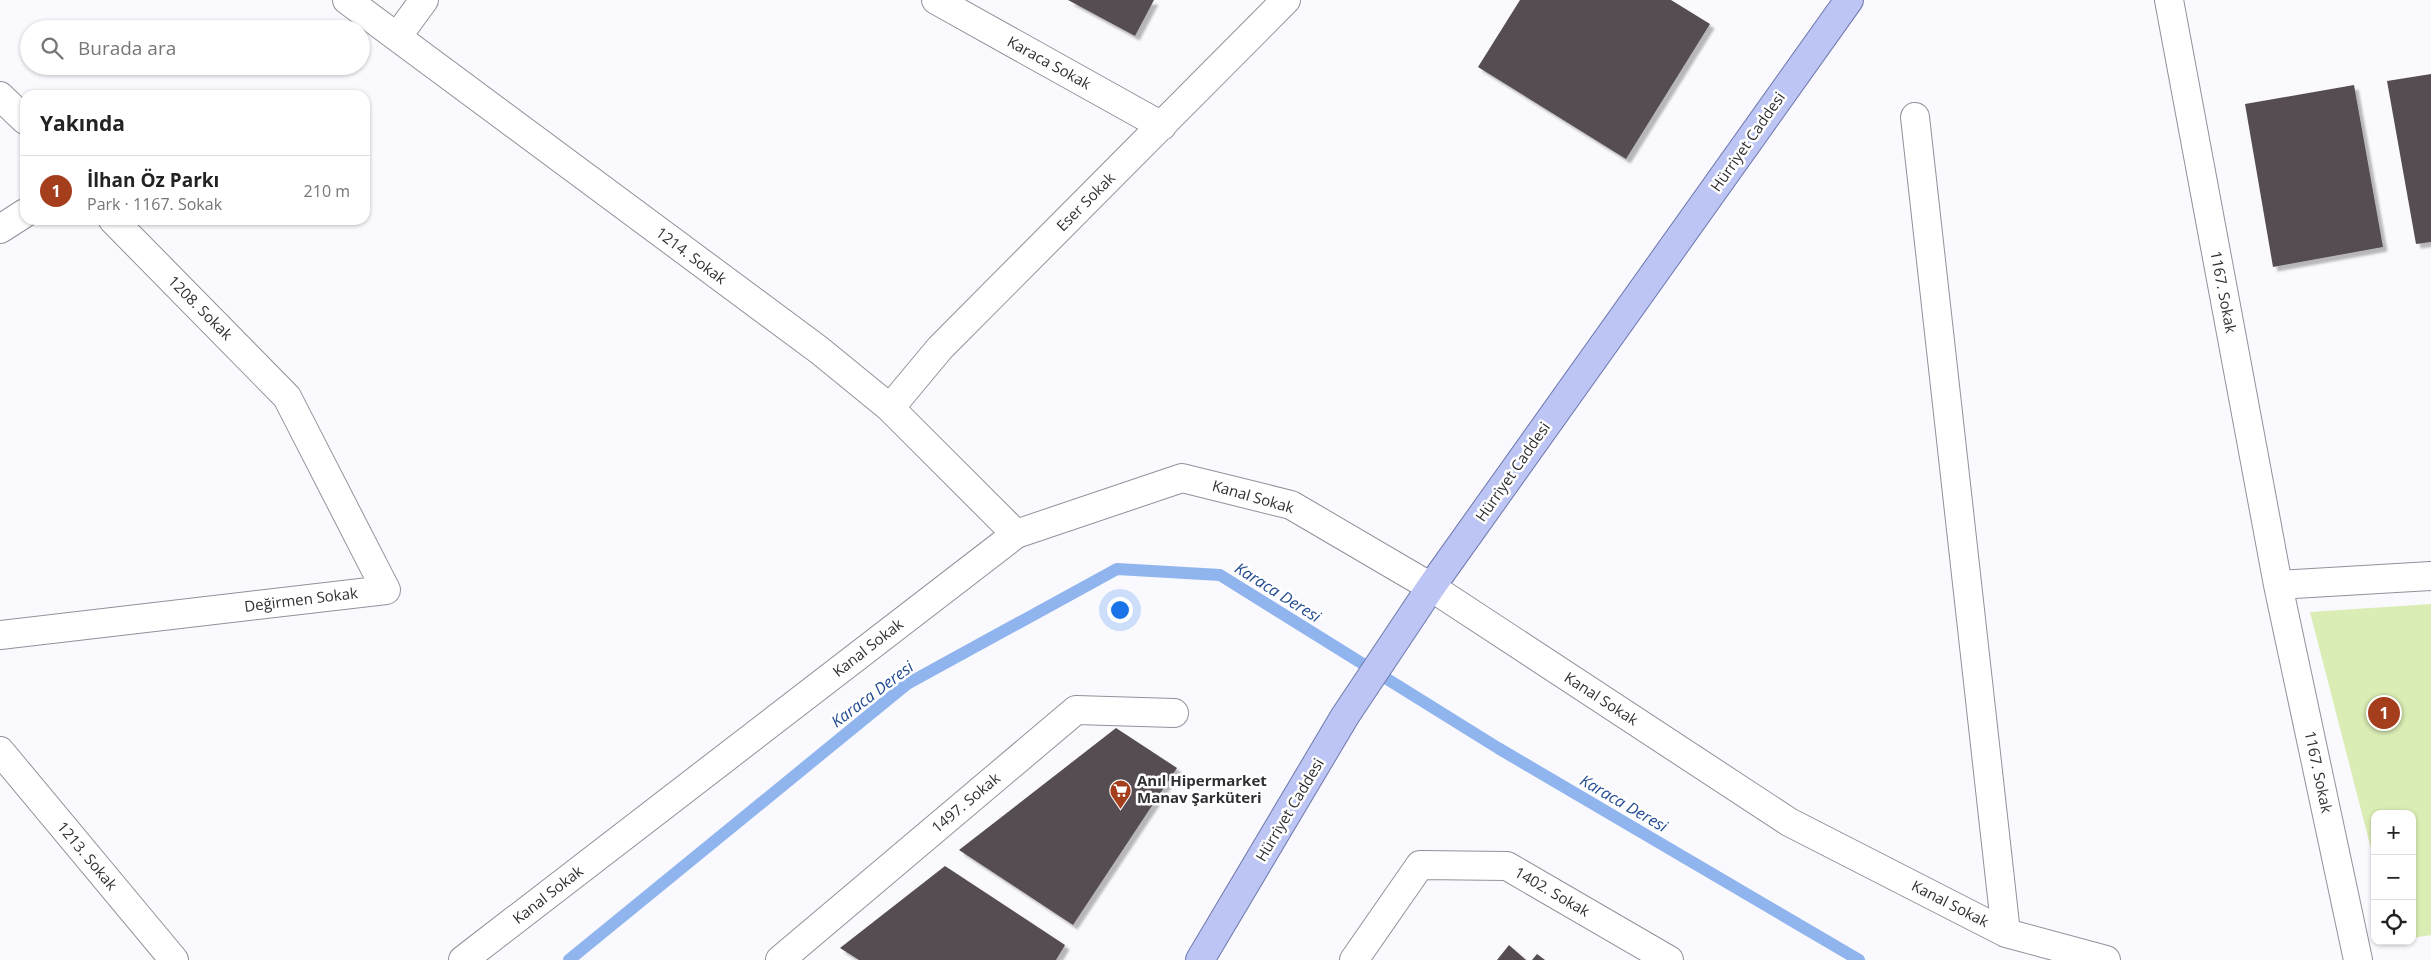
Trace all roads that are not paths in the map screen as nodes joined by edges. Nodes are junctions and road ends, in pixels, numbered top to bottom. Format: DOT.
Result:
graph roads {
  1 [pos="347,0"];
  2 [pos="424,0"];
  3 [pos="936,0"];
  4 [pos="1286,0"];
  5 [pos="1849,0"];
  6 [pos="2169,0"];
  7 [pos="397,37"];
  8 [pos="0,96"];
  9 [pos="20,115"];
  10 [pos="1915,117"];
  11 [pos="1162,126"];
  12 [pos="20,216"];
  13 [pos="118,225"];
  14 [pos="0,230"];
  15 [pos="287,397"];
  16 [pos="890,408"];
  17 [pos="1016,534"];
  18 [pos="2431,576"];
  19 [pos="2278,585"];
  20 [pos="1432,587"];
  21 [pos="0,635"];
  22 [pos="1174,713"];
  23 [pos="0,751"];
  24 [pos="2006,933"];
  25 [pos="174,960"];
  26 [pos="463,960"];
  27 [pos="780,960"];
  28 [pos="1200,960"];
  29 [pos="1354,960"];
  30 [pos="1669,960"];
  31 [pos="2106,960"];
  32 [pos="2358,960"];
  1 -- 7 [label="street, 1214. Sokak"];
  2 -- 7 [label="street"];
  3 -- 11 [label="street, Karaca Sokak"];
  4 -- 11 [label="street, Eser Sokak"];
  5 -- 20 [label="main road, Hürriyet Caddesi"];
  6 -- 19 [label="street, 1167. Sokak"];
  7 -- 16 [label="street, 1214. Sokak"];
  8 -- 9 [label="street"];
  10 -- 24 [label="street"];
  11 -- 16 [label="street, Eser Sokak"];
  12 -- 14 [label="street"];
  13 -- 15 [label="street, 1208. Sokak"];
  15 -- 21 [label="street, Değirmen Sokak"];
  16 -- 17 [label="street, 1214. Sokak"];
  17 -- 20 [label="street, Kanal Sokak"];
  17 -- 26 [label="street, Kanal Sokak"];
  18 -- 19 [label="street"];
  19 -- 32 [label="street, 1167. Sokak"];
  20 -- 24 [label="street, Kanal Sokak"];
  20 -- 28 [label="main road, Hürriyet Caddesi"];
  22 -- 27 [label="street, 1497. Sokak"];
  23 -- 25 [label="street, 1213. Sokak"];
  24 -- 31 [label="street, Kanal Sokak"];
  29 -- 30 [label="street, 1402. Sokak"];
}
